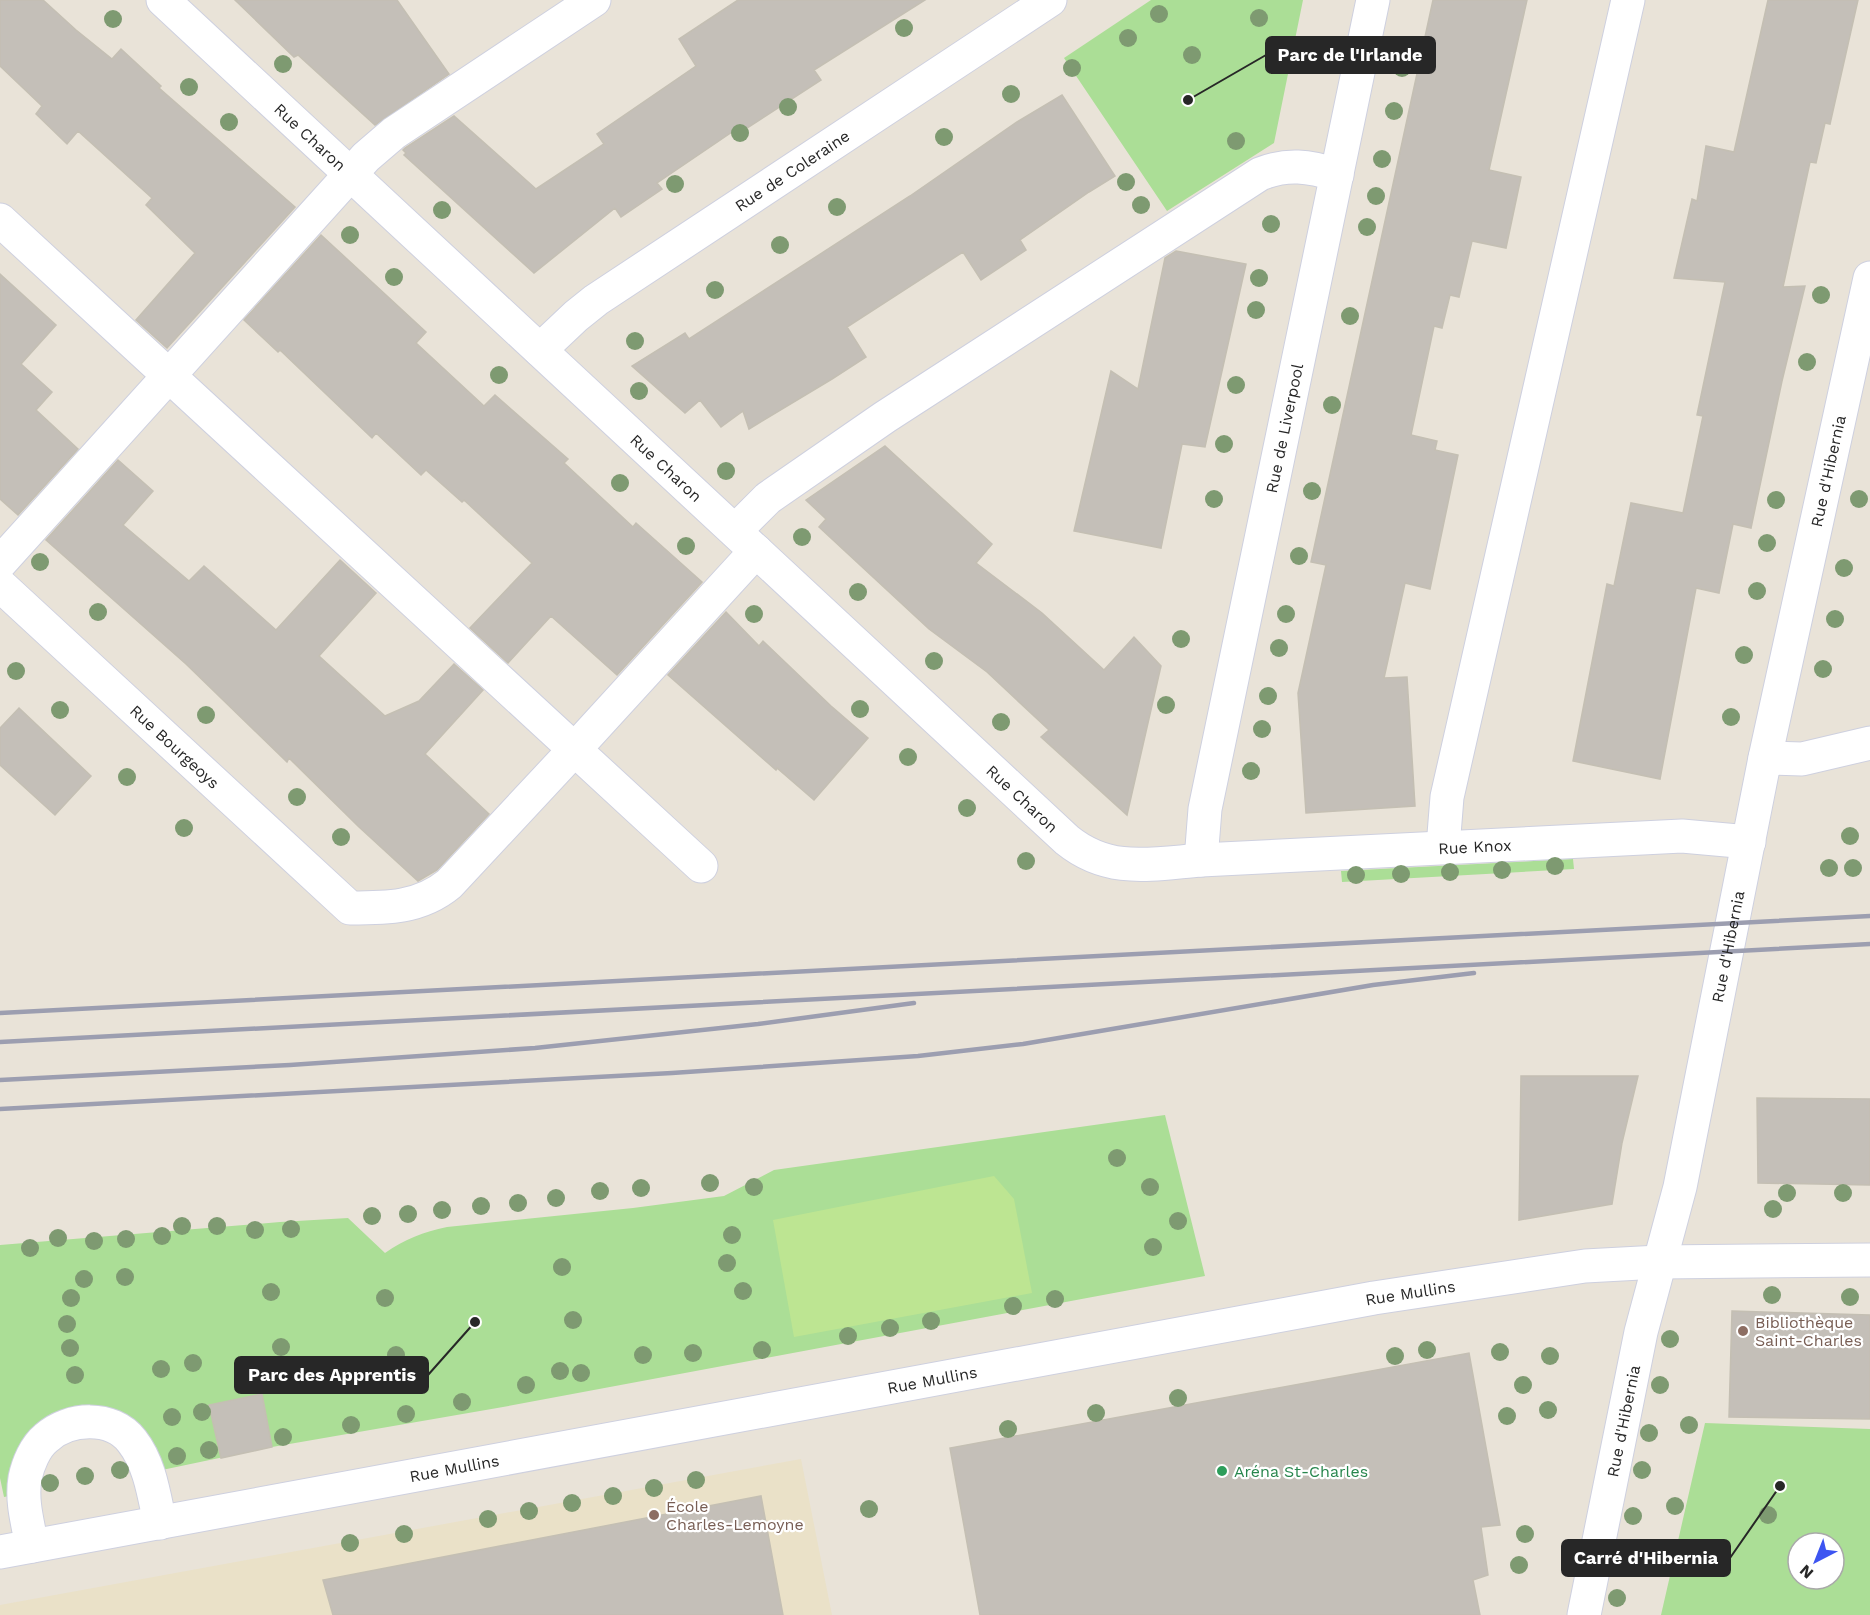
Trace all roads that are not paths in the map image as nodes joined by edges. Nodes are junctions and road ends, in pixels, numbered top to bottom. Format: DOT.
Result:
graph roads {
  1 [pos="163,0"];
  2 [pos="594,0"];
  3 [pos="1050,0"];
  4 [pos="1373,0"];
  5 [pos="1628,0"];
  6 [pos="351,174"];
  7 [pos="1337,174"];
  8 [pos="0,220"];
  9 [pos="1870,278"];
  10 [pos="540,350"];
  11 [pos="168,377"];
  12 [pos="746,541"];
  13 [pos="0,562"];
  14 [pos="0,585"];
  15 [pos="1870,743"];
  16 [pos="574,750"];
  17 [pos="1765,758"];
  18 [pos="1749,842"];
  19 [pos="1443,847"];
  20 [pos="1201,860"];
  21 [pos="700,866"];
  22 [pos="1870,1260"];
  23 [pos="1659,1262"];
  24 [pos="170,1521"];
  25 [pos="32,1546"];
  26 [pos="0,1552"];
  27 [pos="1584,1615"];
  1 -- 6 [label="street, Rue Charon"];
  2 -- 6 [label="street"];
  3 -- 10 [label="street, Rue de Coleraine"];
  4 -- 7 [label="street, Rue de Liverpool"];
  5 -- 19 [label="street"];
  6 -- 10 [label="street, Rue Charon"];
  6 -- 11 [label="street"];
  7 -- 12 [label="street"];
  7 -- 20 [label="street, Rue de Liverpool"];
  8 -- 11 [label="street"];
  9 -- 17 [label="street, Rue d'Hibernia"];
  10 -- 12 [label="street, Rue Charon"];
  11 -- 13 [label="street"];
  11 -- 16 [label="street"];
  12 -- 16 [label="street"];
  12 -- 20 [label="street, Rue Charon"];
  14 -- 16 [label="street, Rue Bourgeoys"];
  15 -- 17 [label="street"];
  16 -- 21 [label="street"];
  17 -- 18 [label="street, Rue d'Hibernia"];
  18 -- 19 [label="street, Rue Knox"];
  18 -- 23 [label="street, Rue d'Hibernia"];
  19 -- 20 [label="street, Rue Knox"];
  22 -- 23 [label="street, Rue Mullins"];
  23 -- 24 [label="street, Rue Mullins"];
  23 -- 27 [label="street, Rue d'Hibernia"];
  24 -- 25 [label="street, Rue Mullins"];
  24 -- 25 [label="street"];
  25 -- 26 [label="street, Rue Mullins"];
}
